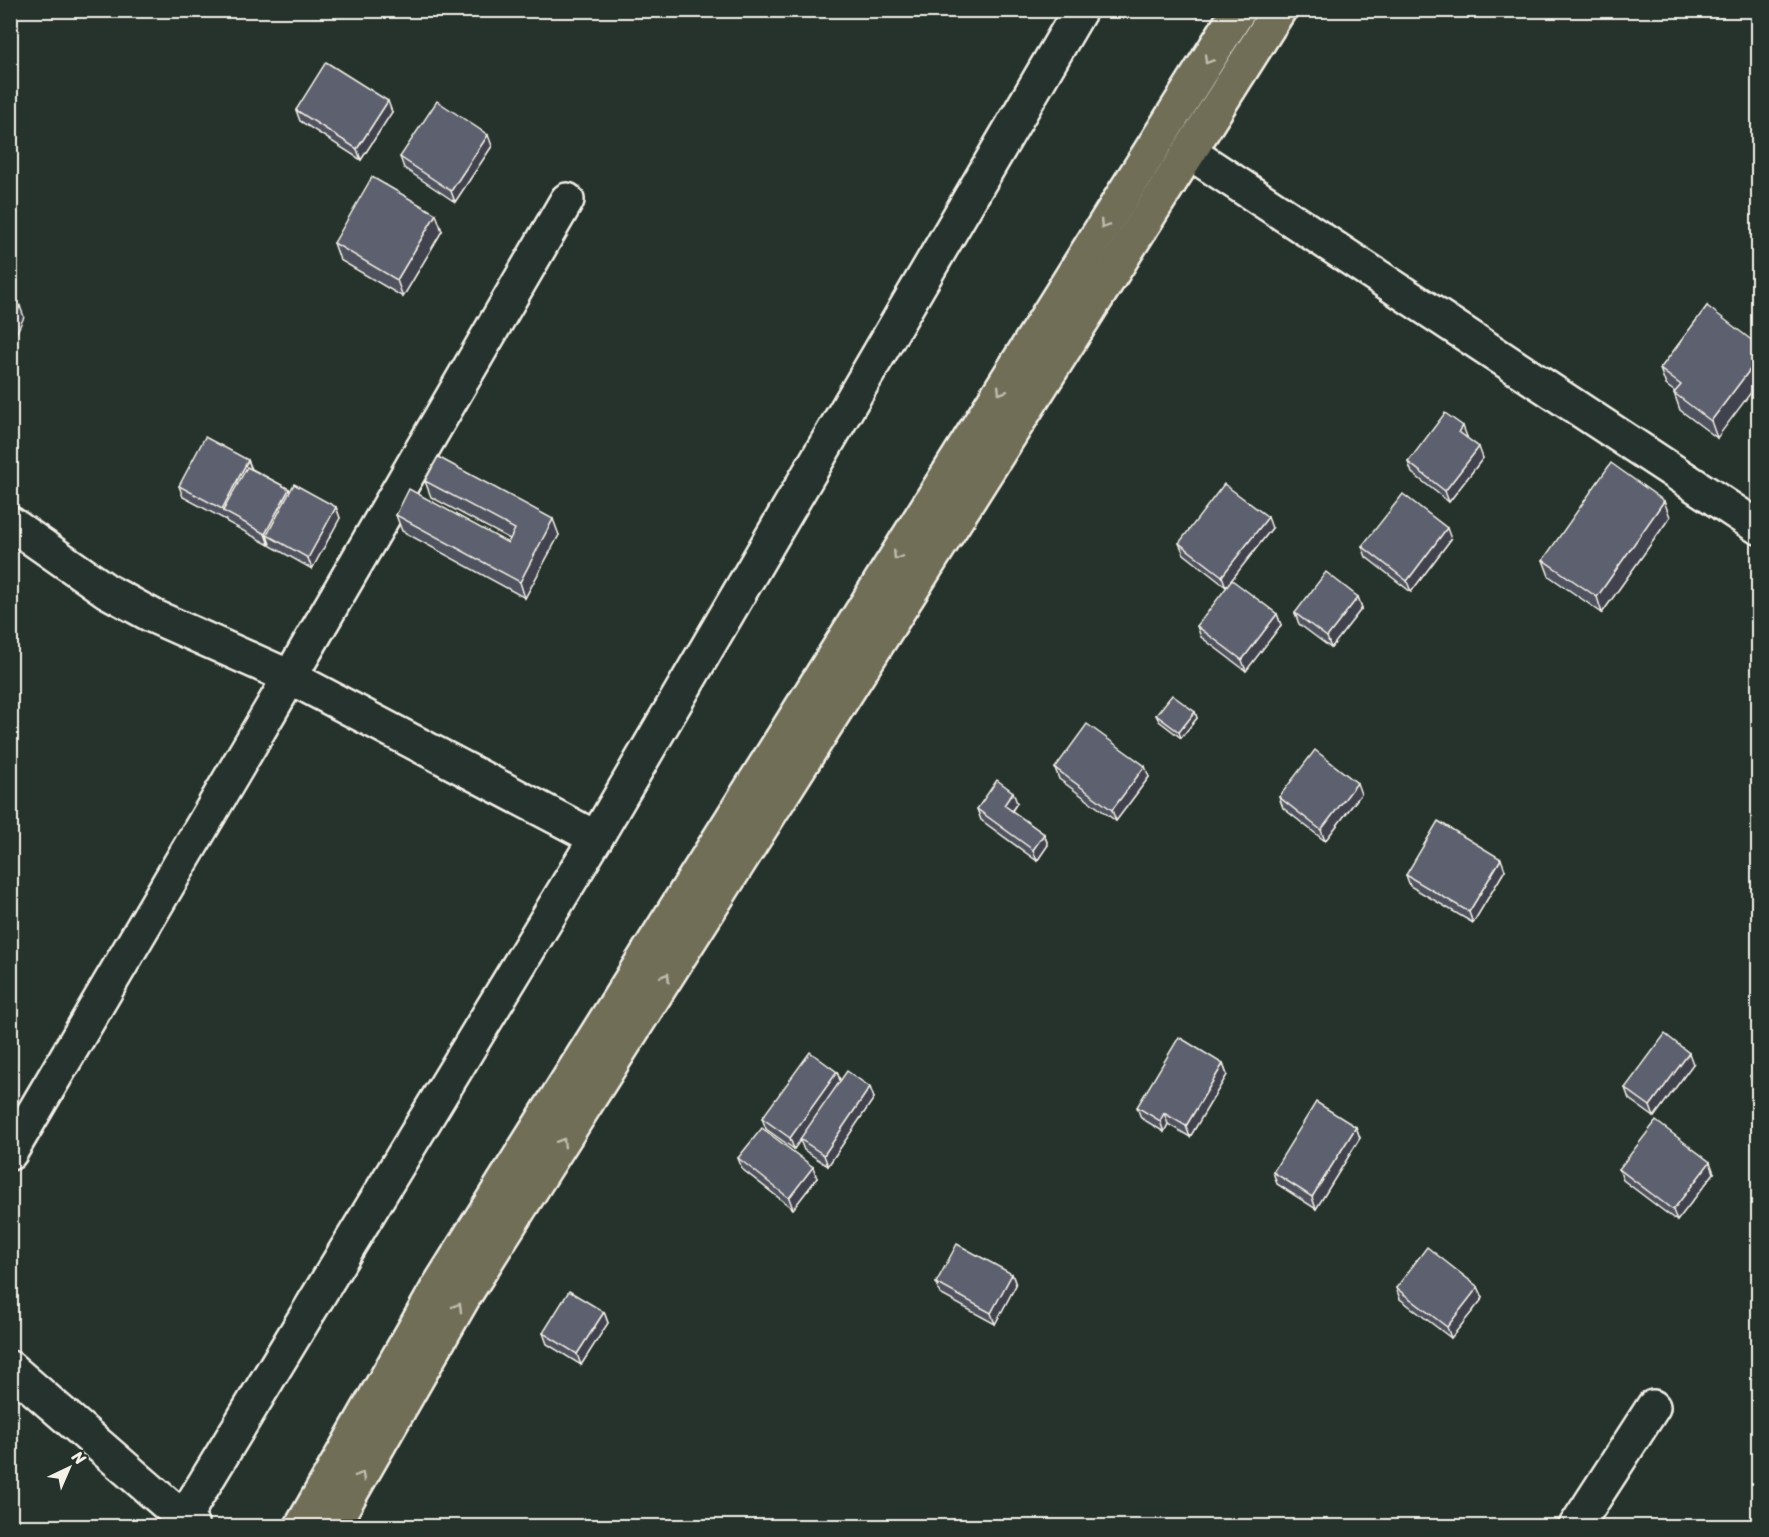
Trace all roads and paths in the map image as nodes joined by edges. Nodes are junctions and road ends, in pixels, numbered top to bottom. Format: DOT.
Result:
graph roads {
  1 [pos="1080,10"];
  2 [pos="1239,10"];
  3 [pos="1279,10"];
  4 [pos="1189,152"];
  5 [pos="567,200"];
  6 [pos="10,524"];
  7 [pos="1758,527"];
  8 [pos="290,677"];
  9 [pos="596,838"];
  10 [pos="10,1153"];
  11 [pos="10,1368"];
  12 [pos="1653,1407"];
  13 [pos="188,1523"];
  14 [pos="302,1527"];
  15 [pos="332,1527"];
  16 [pos="1576,1527"];
  1 -- 9 [label="street"];
  2 -- 14 [label="main road, one-way"];
  3 -- 4 [label="main road"];
  4 -- 7 [label="street"];
  15 -- 4 [label="main road, one-way"];
  5 -- 8 [label="street"];
  6 -- 8 [label="street"];
  8 -- 9 [label="street"];
  8 -- 10 [label="street"];
  9 -- 13 [label="street"];
  11 -- 13 [label="street"];
  12 -- 16 [label="street"];
}
